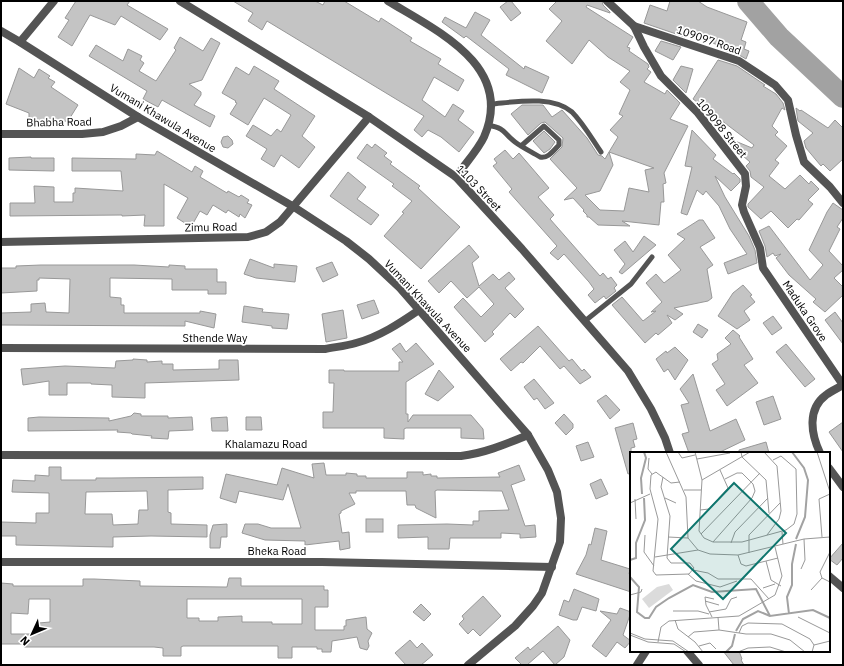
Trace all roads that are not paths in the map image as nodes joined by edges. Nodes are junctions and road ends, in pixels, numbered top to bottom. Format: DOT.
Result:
graph roads {
  1 [pos="54,1"];
  2 [pos="180,1"];
  3 [pos="388,1"];
  4 [pos="607,1"];
  5 [pos="634,26"];
  6 [pos="1,31"];
  7 [pos="20,42"];
  8 [pos="491,104"];
  9 [pos="138,117"];
  10 [pos="369,117"];
  11 [pos="488,125"];
  12 [pos="1,134"];
  13 [pos="521,146"];
  14 [pos="601,152"];
  15 [pos="456,177"];
  16 [pos="843,203"];
  17 [pos="294,207"];
  18 [pos="1,242"];
  19 [pos="652,257"];
  20 [pos="763,268"];
  21 [pos="419,310"];
  22 [pos="585,321"];
  23 [pos="1,348"];
  24 [pos="843,385"];
  25 [pos="528,436"];
  26 [pos="670,452"];
  27 [pos="820,452"];
  28 [pos="1,455"];
  29 [pos="830,469"];
  30 [pos="843,487"];
  31 [pos="1,562"];
  32 [pos="552,567"];
  33 [pos="830,577"];
  34 [pos="843,588"];
  35 [pos="645,652"];
  36 [pos="688,652"];
  37 [pos="468,665"];
  38 [pos="637,665"];
  39 [pos="698,665"];
  1 -- 7 [label="street"];
  2 -- 10 [label="street, 1103 Street"];
  3 -- 8 [label="street"];
  4 -- 5 [label="street, 109098 Street"];
  5 -- 16 [label="street, 109097 Road"];
  5 -- 20 [label="street, 109098 Street"];
  6 -- 7 [label="street, Vumani Khawula Avenue"];
  7 -- 9 [label="street, Vumani Khawula Avenue"];
  8 -- 11 [label="street"];
  8 -- 14 [label="lane"];
  9 -- 12 [label="street, Bhabha Road"];
  9 -- 17 [label="street, Vumani Khawula Avenue"];
  10 -- 15 [label="street, 1103 Street"];
  10 -- 17 [label="street, Zimu Road"];
  11 -- 13 [label="lane"];
  11 -- 15 [label="street"];
  13 -- 13 [label="lane"];
  15 -- 22 [label="street, 1103 Street"];
  17 -- 18 [label="street, Zimu Road"];
  17 -- 21 [label="street, Vumani Khawula Avenue"];
  19 -- 22 [label="lane"];
  20 -- 24 [label="street, Maduka Grove"];
  21 -- 23 [label="street, Sthende Way"];
  21 -- 25 [label="street, Vumani Khawula Avenue"];
  22 -- 26 [label="street, 1103 Street"];
  24 -- 27 [label="street, Maduka Grove"];
  25 -- 28 [label="street, Khalamazu Road"];
  25 -- 32 [label="street, Vumani Khawula Avenue"];
  29 -- 30 [label="street"];
  31 -- 32 [label="street, Bheka Road"];
  32 -- 37 [label="street, Vumani Khawula Avenue"];
  33 -- 34 [label="street"];
  35 -- 38 [label="street"];
  36 -- 39 [label="street"];
}
